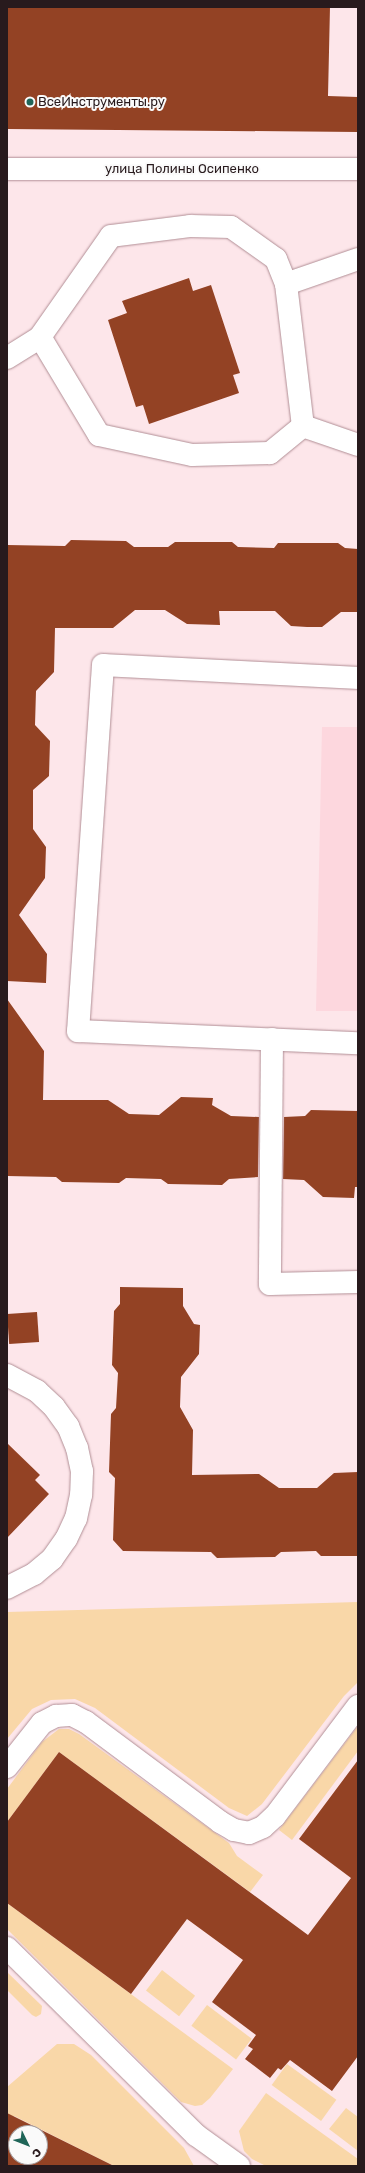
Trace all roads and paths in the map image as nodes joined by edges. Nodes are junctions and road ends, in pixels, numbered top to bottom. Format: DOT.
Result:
graph roads {
  1 [pos="7,169"];
  2 [pos="358,169"];
  3 [pos="358,260"];
  4 [pos="286,284"];
  5 [pos="40,337"];
  6 [pos="7,358"];
  7 [pos="303,426"];
  8 [pos="358,445"];
  9 [pos="358,678"];
  10 [pos="272,1039"];
  11 [pos="358,1043"];
  12 [pos="358,1282"];
  13 [pos="7,1375"];
  14 [pos="7,1588"];
  15 [pos="358,1706"];
  16 [pos="7,1767"];
  17 [pos="7,1948"];
  18 [pos="214,2159"];
  19 [pos="239,2166"];
  1 -- 2 [label="street, улица Полины Осипенко"];
  3 -- 4 [label="street"];
  4 -- 5 [label="street"];
  4 -- 7 [label="street"];
  5 -- 6 [label="street"];
  5 -- 7 [label="street"];
  7 -- 8 [label="street"];
  9 -- 10 [label="street"];
  10 -- 11 [label="street"];
  10 -- 12 [label="street"];
  13 -- 14 [label="street"];
  15 -- 16 [label="street"];
  17 -- 18 [label="street"];
  18 -- 19 [label="street"];
}
